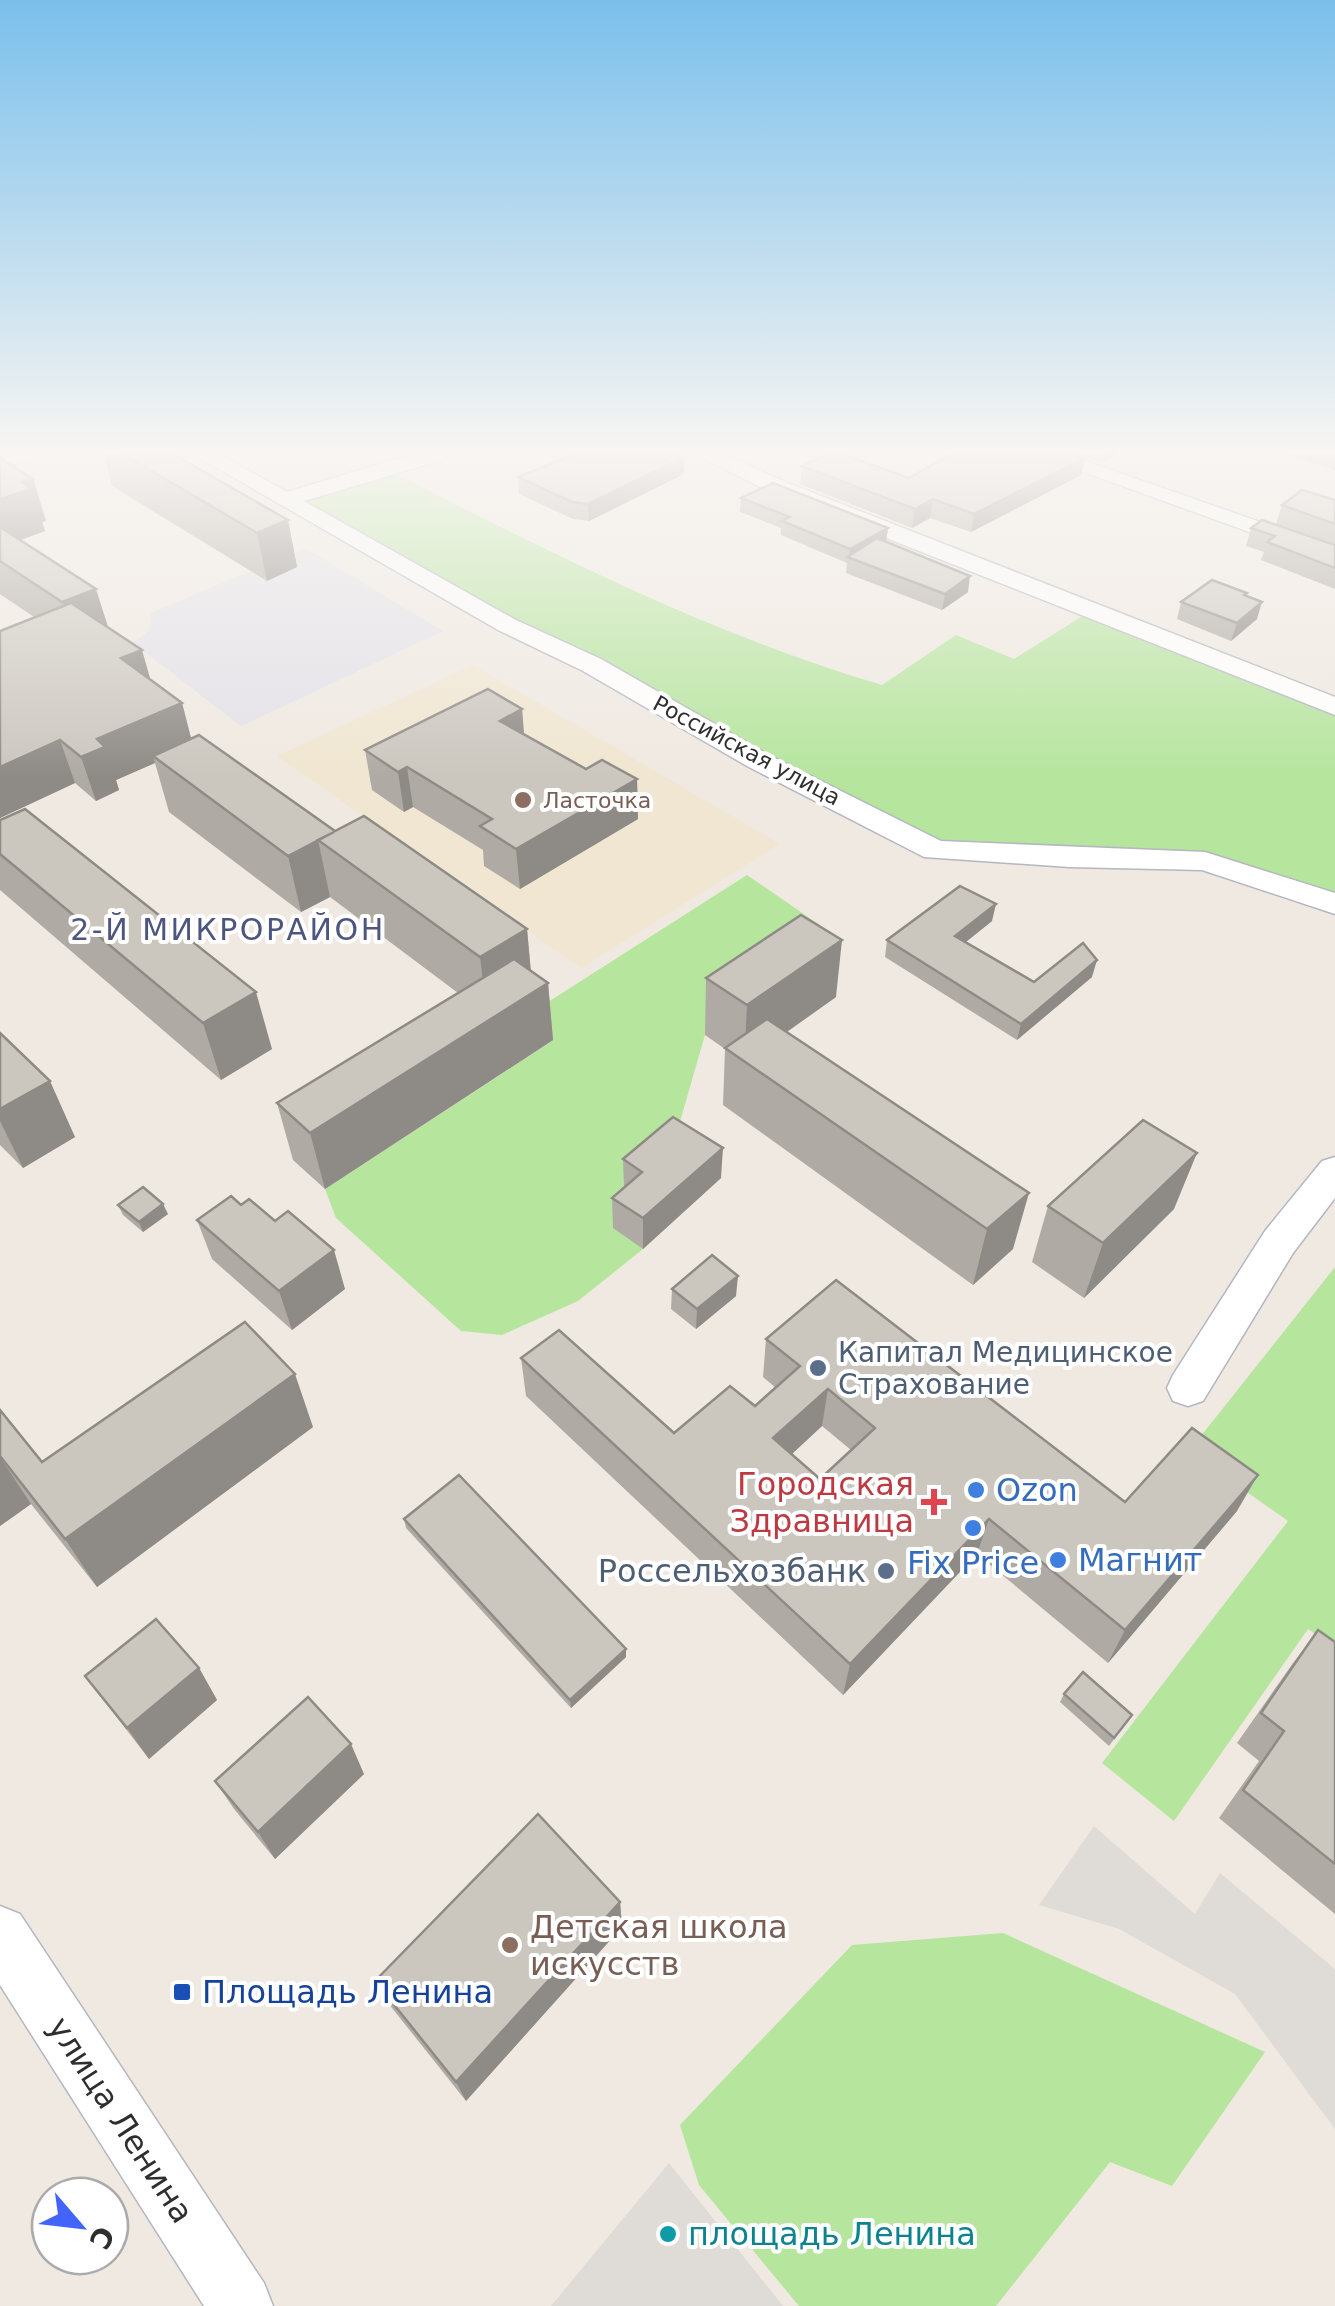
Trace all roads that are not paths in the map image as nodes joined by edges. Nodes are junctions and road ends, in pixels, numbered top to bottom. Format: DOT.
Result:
graph roads {
  1 [pos="397,562"];
  2 [pos="966,562"];
  3 [pos="1335,708"];
  4 [pos="1335,904"];
  5 [pos="1335,1171"];
  6 [pos="1188,1388"];
  7 [pos="0,1934"];
  8 [pos="241,2306"];
  1 -- 4 [label="street, Российская улица"];
  2 -- 3 [label="street"];
  5 -- 6 [label="street"];
  7 -- 8 [label="street, улица Ленина"];
}
